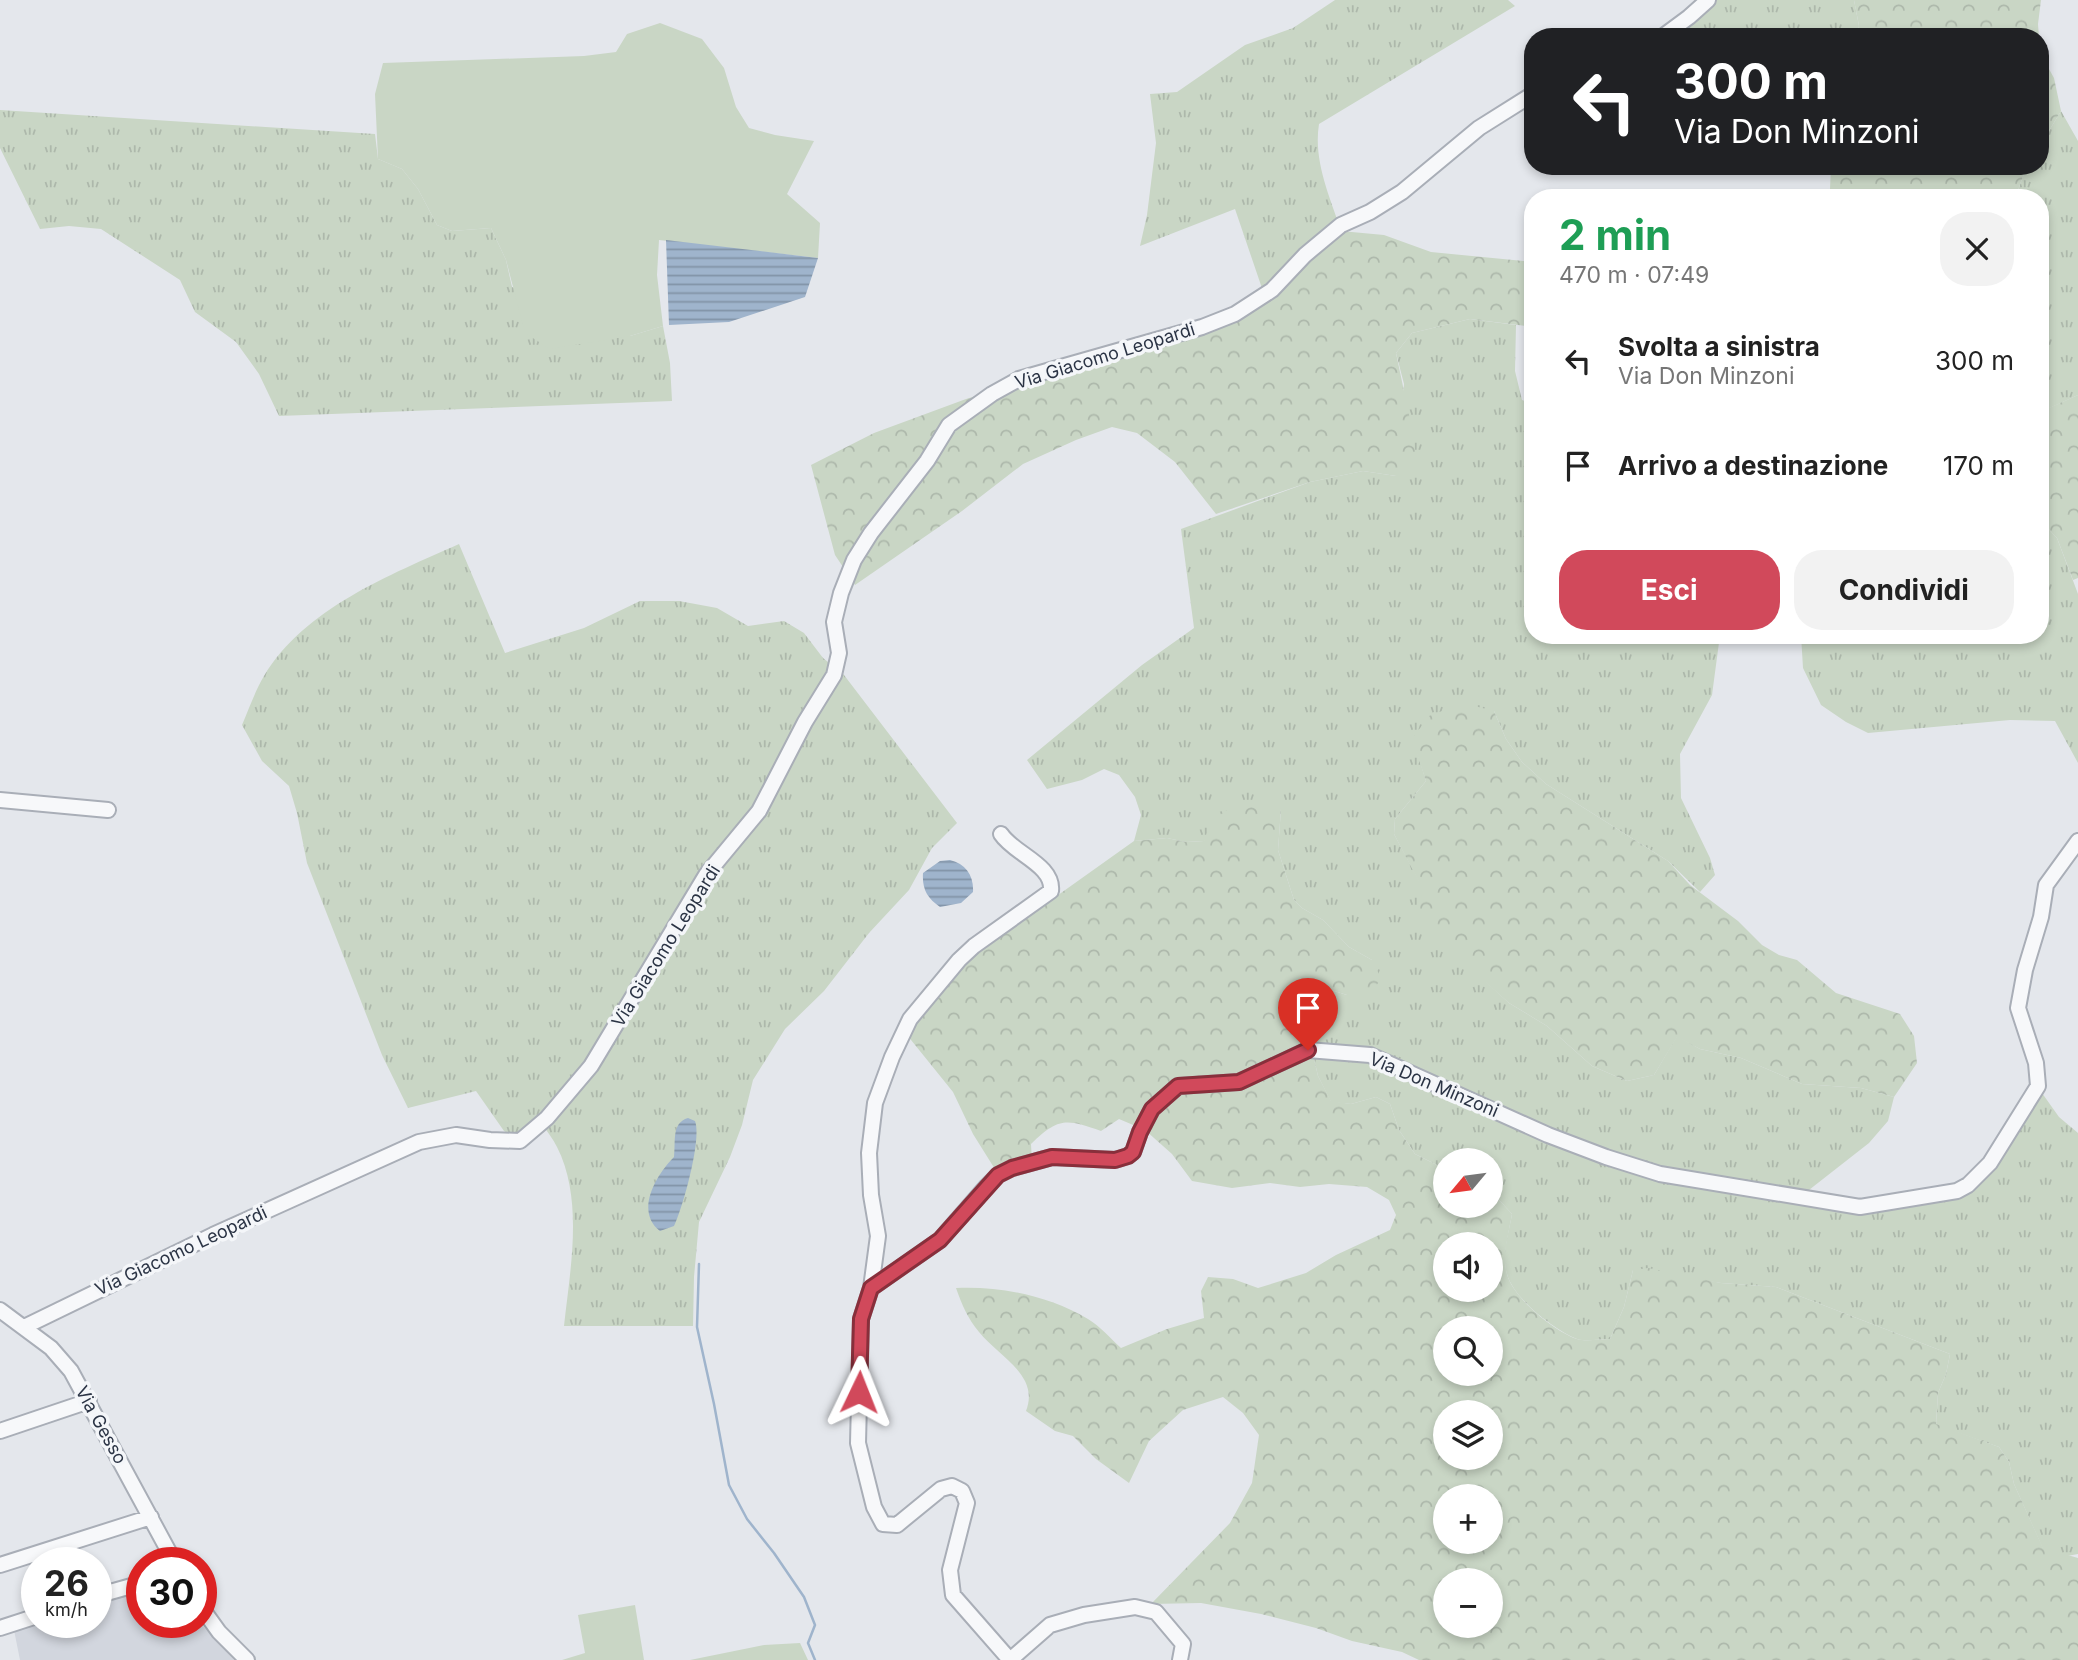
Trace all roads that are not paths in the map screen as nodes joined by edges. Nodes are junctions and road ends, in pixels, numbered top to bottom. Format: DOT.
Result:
graph roads {
  1 [pos="1708,0"];
  2 [pos="1675,28"];
  3 [pos="1524,100"];
  4 [pos="0,800"];
  5 [pos="108,810"];
  6 [pos="1001,834"];
  7 [pos="2078,841"];
  8 [pos="871,1288"];
  9 [pos="0,1310"];
  10 [pos="24,1327"];
  11 [pos="89,1401"];
  12 [pos="0,1431"];
  13 [pos="151,1517"];
  14 [pos="167,1547"];
  15 [pos="0,1565"];
  16 [pos="21,1621"];
  17 [pos="0,1628"];
  18 [pos="217,1629"];
  19 [pos="247,1660"];
  20 [pos="1010,1660"];
  21 [pos="1180,1660"];
  1 -- 2 [label="street"];
  3 -- 10 [label="street, Via Giacomo Leopardi"];
  4 -- 5 [label="street"];
  6 -- 8 [label="street"];
  7 -- 8 [label="street, Via Don Minzoni"];
  8 -- 20 [label="street"];
  9 -- 10 [label="street, Via Gesso"];
  10 -- 11 [label="street, Via Gesso"];
  11 -- 12 [label="street"];
  11 -- 13 [label="street, Via Gesso"];
  13 -- 14 [label="street, Via Gesso"];
  13 -- 15 [label="street"];
  16 -- 17 [label="street"];
  18 -- 19 [label="street"];
  20 -- 21 [label="street"];
}
